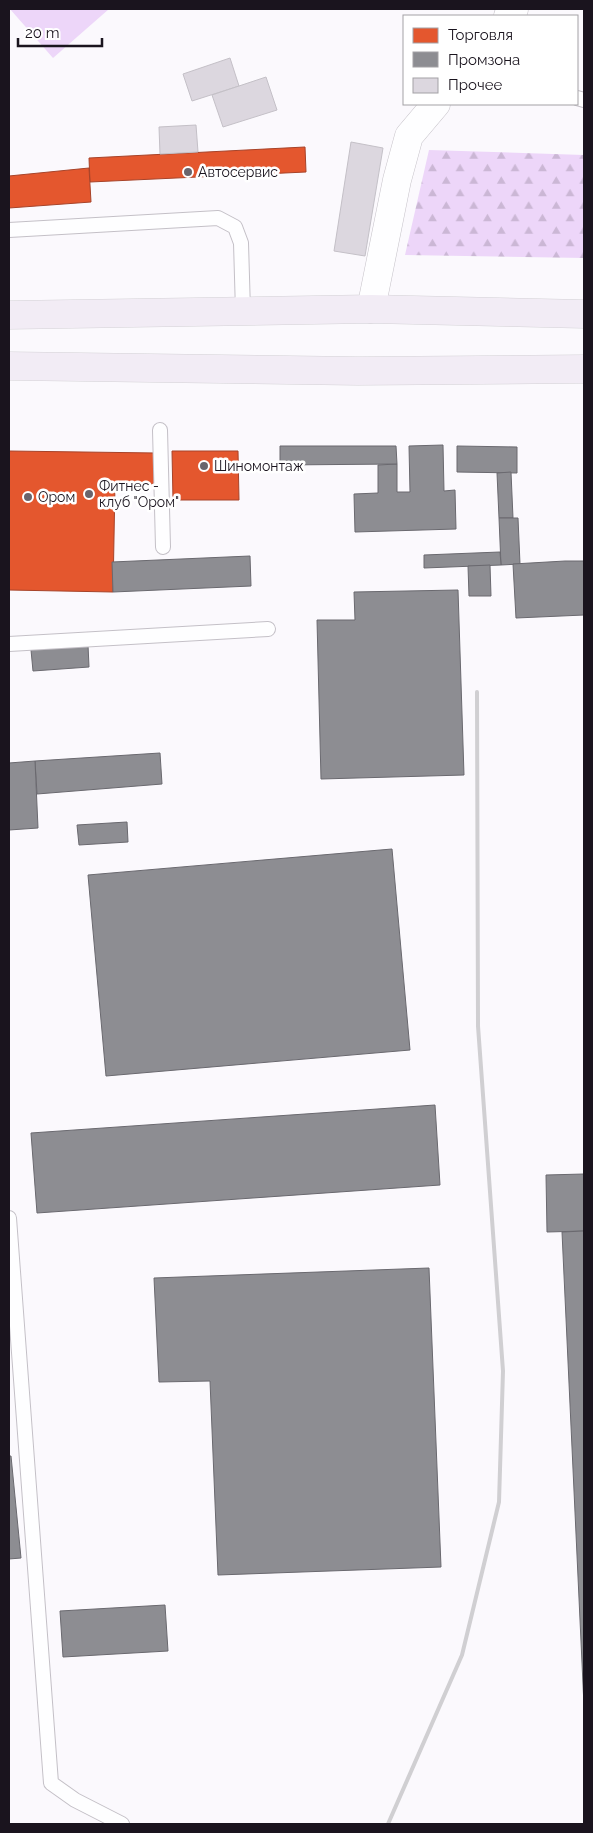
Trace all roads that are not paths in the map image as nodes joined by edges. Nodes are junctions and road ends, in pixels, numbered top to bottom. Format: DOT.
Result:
graph roads {
  1 [pos="435,105"];
  2 [pos="9,230"];
  3 [pos="371,309"];
  4 [pos="243,311"];
  5 [pos="584,314"];
  6 [pos="9,315"];
  7 [pos="9,366"];
  8 [pos="584,369"];
  9 [pos="160,430"];
  10 [pos="164,546"];
  11 [pos="268,629"];
  12 [pos="9,644"];
  13 [pos="9,1218"];
  14 [pos="122,1824"];
  1 -- 3 [label="street"];
  2 -- 4 [label="lane"];
  3 -- 4 [label="main road"];
  3 -- 5 [label="main road"];
  4 -- 6 [label="main road"];
  7 -- 8 [label="main road"];
  9 -- 10 [label="lane"];
  11 -- 12 [label="lane"];
  13 -- 14 [label="lane"];
}
